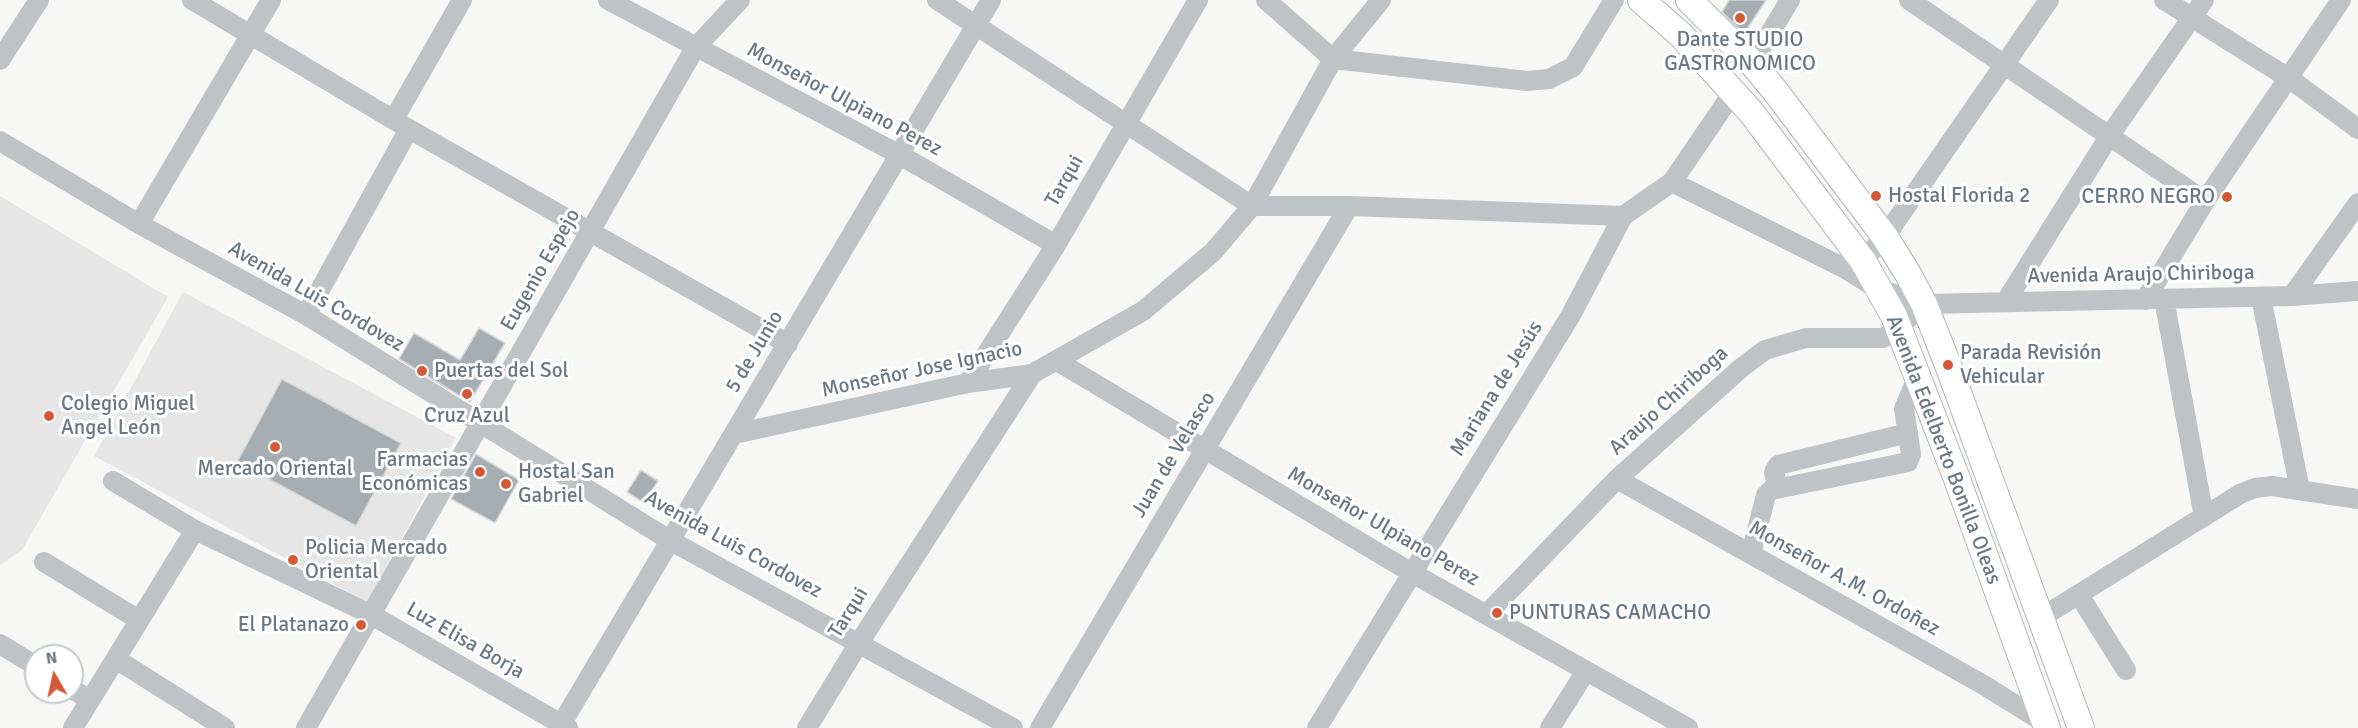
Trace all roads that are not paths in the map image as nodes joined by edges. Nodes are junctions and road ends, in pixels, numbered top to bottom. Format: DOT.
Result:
graph roads {
  1 [pos="39,0"];
  2 [pos="192,0"];
  3 [pos="271,0"];
  4 [pos="462,0"];
  5 [pos="608,0"];
  6 [pos="740,0"];
  7 [pos="937,0"];
  8 [pos="991,0"];
  9 [pos="1198,0"];
  10 [pos="1266,0"];
  11 [pos="1381,0"];
  12 [pos="1614,0"];
  13 [pos="1641,0"];
  14 [pos="1689,0"];
  15 [pos="1790,0"];
  16 [pos="1909,0"];
  17 [pos="2049,0"];
  18 [pos="2164,0"];
  19 [pos="2204,0"];
  20 [pos="2340,0"];
  21 [pos="2192,19"];
  22 [pos="977,25"];
  23 [pos="250,35"];
  24 [pos="696,48"];
  25 [pos="1333,59"];
  26 [pos="0,60"];
  27 [pos="1752,63"];
  28 [pos="2005,65"];
  29 [pos="2290,79"];
  30 [pos="1734,91"];
  31 [pos="1126,123"];
  32 [pos="402,124"];
  33 [pos="2358,129"];
  34 [pos="2110,135"];
  35 [pos="0,141"];
  36 [pos="900,155"];
  37 [pos="1672,182"];
  38 [pos="2205,201"];
  39 [pos="2358,203"];
  40 [pos="1252,206"];
  41 [pos="1349,207"];
  42 [pos="1623,216"];
  43 [pos="138,224"];
  44 [pos="591,230"];
  45 [pos="1885,237"];
  46 [pos="1056,245"];
  47 [pos="1863,261"];
  48 [pos="1876,288"];
  49 [pos="2358,291"];
  50 [pos="2292,296"];
  51 [pos="2261,297"];
  52 [pos="2154,299"];
  53 [pos="2006,301"];
  54 [pos="1924,304"];
  55 [pos="306,315"];
  56 [pos="1899,327"];
  57 [pos="788,344"];
  58 [pos="1057,361"];
  59 [pos="1032,374"];
  60 [pos="1918,376"];
  61 [pos="968,383"];
  62 [pos="481,423"];
  63 [pos="1908,433"];
  64 [pos="734,434"];
  65 [pos="1205,449"];
  66 [pos="1617,479"];
  67 [pos="113,481"];
  68 [pos="1778,488"];
  69 [pos="2300,490"];
  70 [pos="2358,499"];
  71 [pos="2204,517"];
  72 [pos="195,530"];
  73 [pos="671,541"];
  74 [pos="1751,554"];
  75 [pos="44,562"];
  76 [pos="1412,573"];
  77 [pos="2079,595"];
  78 [pos="370,614"];
  79 [pos="1486,615"];
  80 [pos="2039,619"];
  81 [pos="139,620"];
  82 [pos="859,643"];
  83 [pos="0,644"];
  84 [pos="24,659"];
  85 [pos="116,659"];
  86 [pos="2126,670"];
  87 [pos="1586,671"];
  88 [pos="84,696"];
  89 [pos="90,700"];
  90 [pos="2046,725"];
  91 [pos="563,727"];
  92 [pos="73,728"];
  93 [pos="225,728"];
  94 [pos="306,728"];
  95 [pos="807,728"];
  96 [pos="1013,728"];
  97 [pos="1040,728"];
  98 [pos="1317,728"];
  99 [pos="1550,728"];
  100 [pos="1688,728"];
  101 [pos="2081,728"];
  1 -- 26 [label="street"];
  2 -- 23 [label="street"];
  3 -- 23 [label="street"];
  4 -- 32 [label="street"];
  5 -- 24 [label="street, Monseñor Ulpiano Perez"];
  6 -- 24 [label="street, Eugenio Espejo"];
  7 -- 22 [label="street"];
  8 -- 22 [label="street, 5 de Junio"];
  9 -- 31 [label="street, Tarqui"];
  10 -- 25 [label="street"];
  11 -- 25 [label="street, Monseñor Jose Ignacio"];
  12 -- 25 [label="street"];
  13 -- 30 [label="main road, Avenida Edelberto Bonilla Oleas"];
  14 -- 27 [label="main road, Avenida Edelberto Bonilla Oleas"];
  15 -- 27 [label="street"];
  16 -- 28 [label="street"];
  17 -- 28 [label="street"];
  18 -- 21 [label="street"];
  19 -- 21 [label="street"];
  20 -- 29 [label="street"];
  21 -- 29 [label="street"];
  21 -- 34 [label="street"];
  22 -- 31 [label="street"];
  22 -- 36 [label="street, 5 de Junio"];
  23 -- 32 [label="street"];
  23 -- 43 [label="street"];
  24 -- 36 [label="street, Monseñor Ulpiano Perez"];
  24 -- 44 [label="street, Eugenio Espejo"];
  25 -- 40 [label="street, Monseñor Jose Ignacio"];
  27 -- 45 [label="main road, Avenida Edelberto Bonilla Oleas"];
  28 -- 34 [label="street"];
  28 -- 45 [label="street"];
  29 -- 33 [label="street"];
  29 -- 38 [label="street"];
  30 -- 37 [label="street, Mariana de Jesús"];
  30 -- 47 [label="main road, Avenida Edelberto Bonilla Oleas"];
  31 -- 40 [label="street"];
  31 -- 46 [label="street, Tarqui"];
  32 -- 44 [label="street"];
  32 -- 55 [label="street"];
  34 -- 38 [label="street"];
  34 -- 53 [label="street"];
  35 -- 43 [label="street, Avenida Luis Cordovez"];
  36 -- 46 [label="street, Monseñor Ulpiano Perez"];
  36 -- 57 [label="street, 5 de Junio"];
  37 -- 42 [label="street, Mariana de Jesús"];
  37 -- 48 [label="street"];
  38 -- 52 [label="street"];
  39 -- 50 [label="street"];
  40 -- 41 [label="street"];
  40 -- 58 [label="street, Monseñor Jose Ignacio"];
  41 -- 42 [label="street"];
  41 -- 65 [label="street, Juan de Velasco"];
  42 -- 76 [label="street, Mariana de Jesús"];
  43 -- 55 [label="street, Avenida Luis Cordovez"];
  44 -- 57 [label="street"];
  44 -- 62 [label="street, Eugenio Espejo"];
  45 -- 47 [label="street"];
  45 -- 54 [label="main road, Avenida Edelberto Bonilla Oleas"];
  46 -- 61 [label="street, Tarqui"];
  47 -- 48 [label="main road, Avenida Edelberto Bonilla Oleas"];
  48 -- 54 [label="street"];
  48 -- 56 [label="main road, Avenida Edelberto Bonilla Oleas"];
  49 -- 50 [label="street, Avenida Araujo Chiriboga"];
  50 -- 51 [label="street, Avenida Araujo Chiriboga"];
  51 -- 52 [label="street, Avenida Araujo Chiriboga"];
  51 -- 69 [label="street"];
  52 -- 53 [label="street, Avenida Araujo Chiriboga"];
  52 -- 71 [label="street"];
  53 -- 54 [label="street, Avenida Araujo Chiriboga"];
  54 -- 56 [label="street, Araujo Chiriboga"];
  54 -- 80 [label="main road, Avenida Edelberto Bonilla Oleas"];
  55 -- 62 [label="street, Avenida Luis Cordovez"];
  56 -- 60 [label="main road, Avenida Edelberto Bonilla Oleas"];
  56 -- 66 [label="street, Araujo Chiriboga"];
  57 -- 64 [label="street, 5 de Junio"];
  58 -- 59 [label="street, Monseñor Jose Ignacio"];
  58 -- 65 [label="street, Monseñor Ulpiano Perez"];
  59 -- 61 [label="street, Monseñor Jose Ignacio"];
  59 -- 82 [label="street, Tarqui"];
  60 -- 63 [label="street"];
  60 -- 90 [label="main road, Avenida Edelberto Bonilla Oleas"];
  61 -- 64 [label="street, Monseñor Jose Ignacio"];
  62 -- 73 [label="street, Avenida Luis Cordovez"];
  62 -- 78 [label="street, Eugenio Espejo"];
  63 -- 68 [label="street"];
  63 -- 68 [label="street"];
  64 -- 73 [label="street, 5 de Junio"];
  65 -- 76 [label="street, Monseñor Ulpiano Perez"];
  65 -- 97 [label="street, Juan de Velasco"];
  66 -- 74 [label="street, Monseñor A.M. Ordoñez"];
  66 -- 79 [label="street, Araujo Chiriboga"];
  67 -- 72 [label="street, Luz Elisa Borja"];
  68 -- 74 [label="street"];
  69 -- 70 [label="street"];
  69 -- 71 [label="street"];
  71 -- 77 [label="street"];
  72 -- 78 [label="street, Luz Elisa Borja"];
  72 -- 81 [label="street"];
  73 -- 82 [label="street, Avenida Luis Cordovez"];
  73 -- 91 [label="street, 5 de Junio"];
  74 -- 90 [label="street, Monseñor A.M. Ordoñez"];
  75 -- 81 [label="street"];
  76 -- 79 [label="street, Monseñor Ulpiano Perez"];
  76 -- 98 [label="street, Mariana de Jesús"];
  77 -- 80 [label="street"];
  77 -- 86 [label="street"];
  78 -- 91 [label="street, Luz Elisa Borja"];
  78 -- 94 [label="street, Eugenio Espejo"];
  79 -- 87 [label="street, Monseñor Ulpiano Perez"];
  80 -- 101 [label="main road, Avenida Edelberto Bonilla Oleas"];
  81 -- 85 [label="street"];
  82 -- 95 [label="street, Tarqui"];
  82 -- 96 [label="street, Avenida Luis Cordovez"];
  83 -- 84 [label="street"];
  85 -- 89 [label="street"];
  85 -- 93 [label="street"];
  87 -- 99 [label="street"];
  87 -- 100 [label="street, Monseñor Ulpiano Perez"];
  88 -- 89 [label="street"];
  89 -- 92 [label="street"];
}
